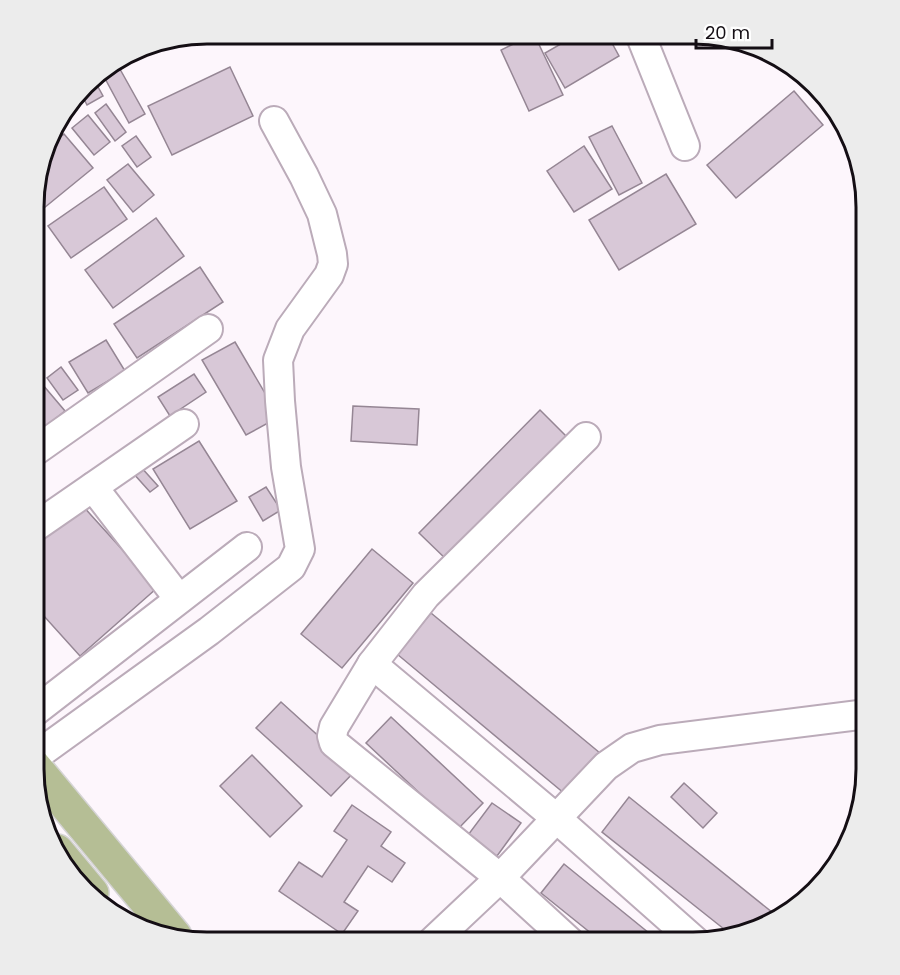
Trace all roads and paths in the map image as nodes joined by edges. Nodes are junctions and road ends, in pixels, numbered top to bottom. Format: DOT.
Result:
graph roads {
  1 [pos="644,44"];
  2 [pos="274,122"];
  3 [pos="686,146"];
  4 [pos="208,329"];
  5 [pos="184,424"];
  6 [pos="586,437"];
  7 [pos="44,445"];
  8 [pos="93,487"];
  9 [pos="44,520"];
  10 [pos="247,547"];
  11 [pos="179,599"];
  12 [pos="372,664"];
  13 [pos="44,695"];
  14 [pos="856,715"];
  15 [pos="44,750"];
  16 [pos="44,778"];
  17 [pos="556,818"];
  18 [pos="500,878"];
  19 [pos="167,927"];
  20 [pos="444,931"];
  21 [pos="558,931"];
  22 [pos="684,931"];
  1 -- 3 [label="street"];
  2 -- 15 [label="street"];
  4 -- 7 [label="street"];
  5 -- 8 [label="street"];
  6 -- 12 [label="street"];
  8 -- 9 [label="street"];
  8 -- 11 [label="street"];
  10 -- 11 [label="street"];
  11 -- 13 [label="street"];
  12 -- 17 [label="street"];
  12 -- 18 [label="street"];
  14 -- 17 [label="street"];
  16 -- 19 [label="main road"];
  17 -- 18 [label="street"];
  17 -- 22 [label="street"];
  18 -- 20 [label="street"];
  18 -- 21 [label="street"];
}
